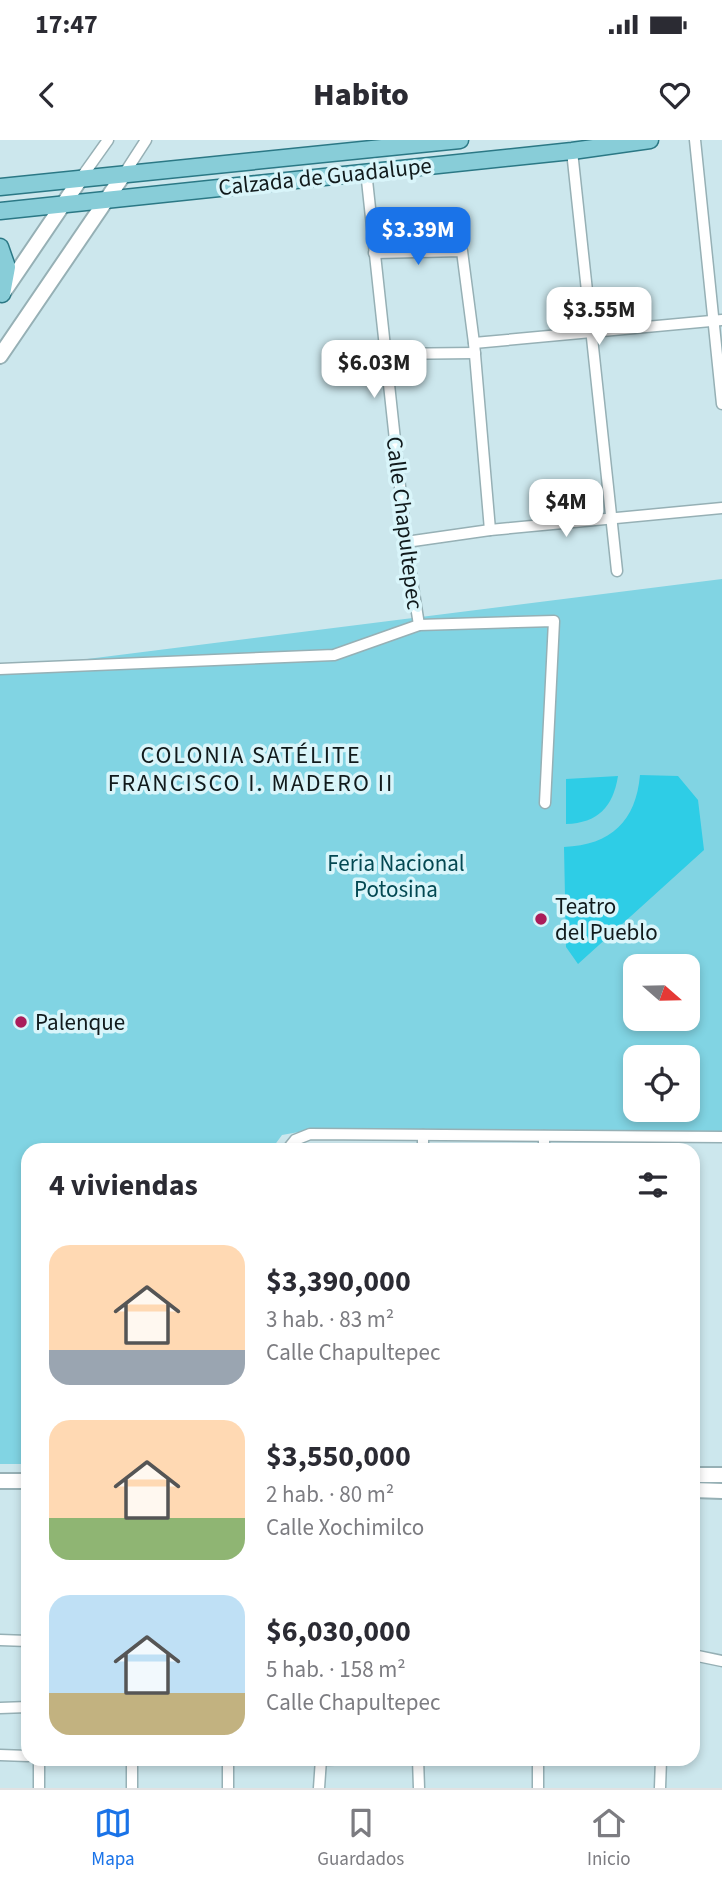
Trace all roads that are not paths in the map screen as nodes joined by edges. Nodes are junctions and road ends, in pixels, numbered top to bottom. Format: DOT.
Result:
graph roads {
  1 [pos="108,140"];
  2 [pos="146,140"];
  3 [pos="457,140"];
  4 [pos="650,140"];
  5 [pos="695,140"];
  6 [pos="572,151"];
  7 [pos="212,166"];
  8 [pos="366,171"];
  9 [pos="124,174"];
  10 [pos="80,178"];
  11 [pos="0,187"];
  12 [pos="214,187"];
  13 [pos="107,199"];
  14 [pos="62,206"];
  15 [pos="0,211"];
  16 [pos="0,247"];
  17 [pos="374,253"];
  18 [pos="1,295"];
  19 [pos="718,320"];
  20 [pos="590,333"];
  21 [pos="474,348"];
  22 [pos="1,352"];
  23 [pos="384,354"];
  24 [pos="722,404"];
  25 [pos="722,508"];
  26 [pos="611,520"];
  27 [pos="490,530"];
  28 [pos="406,542"];
  29 [pos="617,571"];
  30 [pos="418,625"];
  31 [pos="0,669"];
  32 [pos="545,803"];
  33 [pos="423,1135"];
  34 [pos="544,1136"];
  35 [pos="667,1137"];
  36 [pos="722,1137"];
  37 [pos="293,1143"];
  38 [pos="423,1143"];
  39 [pos="544,1143"];
  40 [pos="667,1143"];
  41 [pos="700,1475"];
  42 [pos="722,1475"];
  43 [pos="0,1481"];
  44 [pos="21,1481"];
  45 [pos="700,1490"];
  46 [pos="722,1491"];
  47 [pos="0,1640"];
  48 [pos="21,1641"];
  49 [pos="700,1656"];
  50 [pos="722,1661"];
  51 [pos="21,1707"];
  52 [pos="0,1708"];
  53 [pos="0,1755"];
  54 [pos="21,1756"];
  55 [pos="39,1766"];
  56 [pos="132,1766"];
  57 [pos="228,1766"];
  58 [pos="321,1766"];
  59 [pos="418,1766"];
  60 [pos="538,1766"];
  61 [pos="661,1766"];
  62 [pos="39,1788"];
  63 [pos="132,1788"];
  64 [pos="228,1788"];
  65 [pos="319,1788"];
  66 [pos="419,1788"];
  67 [pos="538,1788"];
  68 [pos="660,1788"];
  1 -- 10 [label="street"];
  2 -- 9 [label="street"];
  3 -- 7 [label="main road, Calzada de Guadalupe"];
  4 -- 6 [label="main road, Calzada de Guadalupe"];
  5 -- 19 [label="street"];
  6 -- 8 [label="main road, Calzada de Guadalupe"];
  6 -- 20 [label="street"];
  7 -- 9 [label="main road, Calzada de Guadalupe"];
  7 -- 12 [label="main road"];
  8 -- 12 [label="main road, Calzada de Guadalupe"];
  8 -- 17 [label="street, Calle Chapultepec"];
  9 -- 10 [label="main road, Calzada de Guadalupe"];
  9 -- 13 [label="main road"];
  10 -- 11 [label="main road, Calzada de Guadalupe"];
  10 -- 14 [label="main road"];
  12 -- 13 [label="main road, Calzada de Guadalupe"];
  13 -- 14 [label="main road, Calzada de Guadalupe"];
  13 -- 22 [label="main road"];
  14 -- 15 [label="main road, Calzada de Guadalupe"];
  14 -- 18 [label="main road"];
  16 -- 18 [label="main road"];
  17 -- 21 [label="street"];
  17 -- 23 [label="street, Calle Chapultepec"];
  19 -- 20 [label="street"];
  19 -- 24 [label="street"];
  20 -- 21 [label="street"];
  20 -- 26 [label="street"];
  21 -- 23 [label="street"];
  21 -- 27 [label="street"];
  23 -- 28 [label="street, Calle Chapultepec"];
  25 -- 26 [label="street"];
  26 -- 27 [label="street"];
  26 -- 29 [label="street"];
  27 -- 28 [label="street"];
  28 -- 30 [label="street, Calle Chapultepec"];
  30 -- 31 [label="street"];
  30 -- 32 [label="street"];
  33 -- 34 [label="street"];
  33 -- 37 [label="street"];
  33 -- 38 [label="street"];
  34 -- 35 [label="street"];
  34 -- 39 [label="street"];
  35 -- 36 [label="street"];
  35 -- 40 [label="street"];
  41 -- 42 [label="main road"];
  43 -- 44 [label="main road"];
  45 -- 46 [label="main road"];
  47 -- 48 [label="street"];
  49 -- 50 [label="street"];
  51 -- 52 [label="street"];
  53 -- 54 [label="street"];
  55 -- 62 [label="street"];
  56 -- 63 [label="street"];
  57 -- 64 [label="street"];
  58 -- 65 [label="street"];
  59 -- 66 [label="street"];
  60 -- 67 [label="street"];
  61 -- 68 [label="street"];
}
